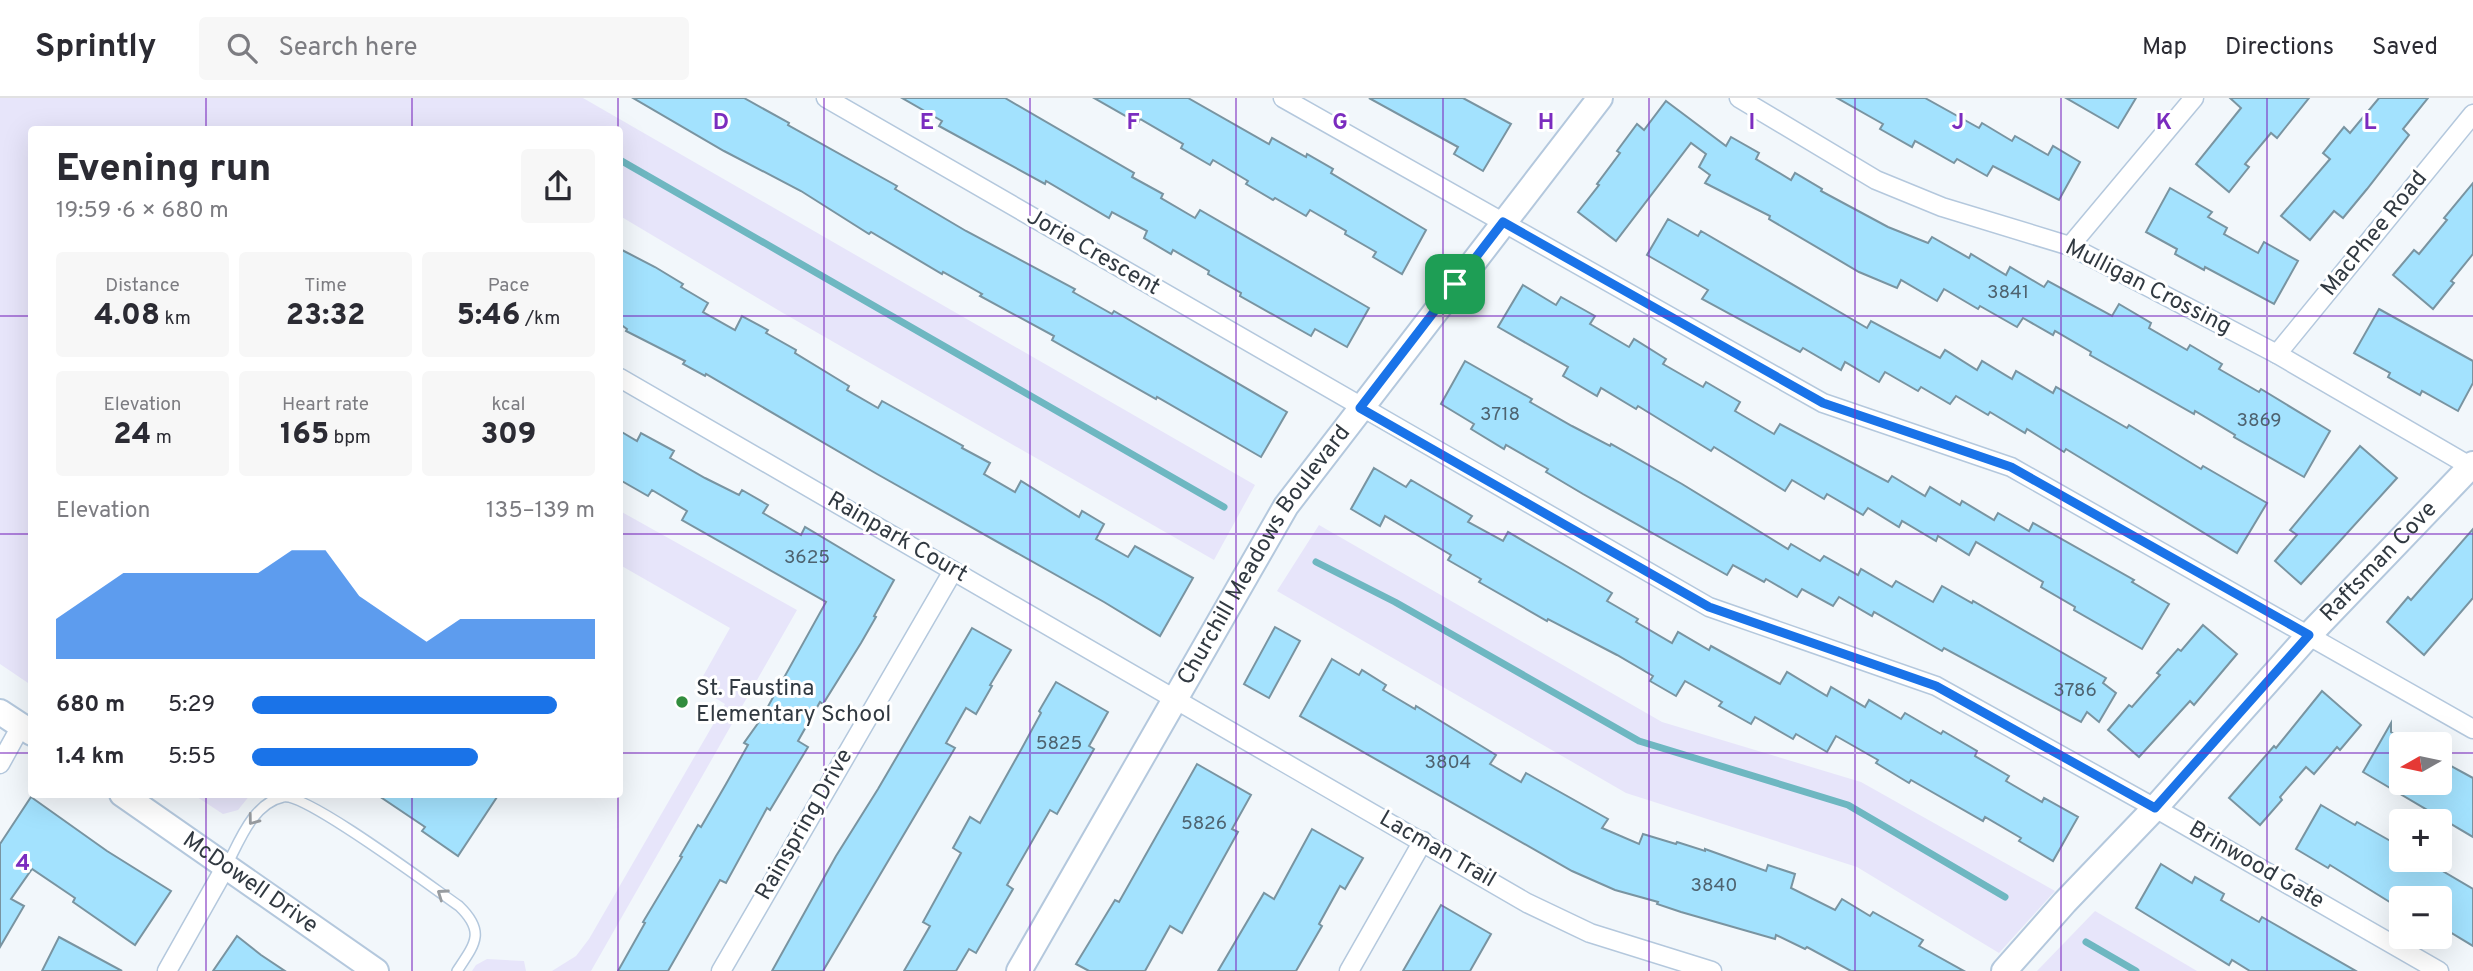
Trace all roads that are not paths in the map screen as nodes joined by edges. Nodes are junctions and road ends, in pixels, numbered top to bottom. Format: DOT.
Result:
graph roads {
  1 [pos="826,98"];
  2 [pos="1283,98"];
  3 [pos="1600,98"];
  4 [pos="1739,98"];
  5 [pos="2194,98"];
  6 [pos="2473,114"];
  7 [pos="1503,222"];
  8 [pos="2070,246"];
  9 [pos="2277,354"];
  10 [pos="623,380"];
  11 [pos="1360,408"];
  12 [pos="2472,466"];
  13 [pos="953,570"];
  14 [pos="2309,635"];
  15 [pos="1175,699"];
  16 [pos="0,712"];
  17 [pos="2473,729"];
  18 [pos="26,730"];
  19 [pos="0,764"];
  20 [pos="128,798"];
  21 [pos="280,798"];
  22 [pos="293,798"];
  23 [pos="2155,808"];
  24 [pos="1423,841"];
  25 [pos="225,868"];
  26 [pos="1674,966"];
  27 [pos="167,971"];
  28 [pos="376,971"];
  29 [pos="457,971"];
  30 [pos="720,971"];
  31 [pos="1019,971"];
  32 [pos="1349,971"];
  33 [pos="1712,971"];
  34 [pos="2004,971"];
  35 [pos="2439,971"];
  1 -- 11 [label="street, Jorie Crescent"];
  2 -- 7 [label="street"];
  3 -- 7 [label="street, Churchill Meadows Boulevard"];
  4 -- 8 [label="street, Mulligan Crossing"];
  5 -- 8 [label="street"];
  6 -- 9 [label="street, MacPhee Road"];
  7 -- 11 [label="street, Churchill Meadows Boulevard"];
  7 -- 14 [label="street"];
  8 -- 9 [label="street, Mulligan Crossing"];
  9 -- 12 [label="street, Mulligan Crossing"];
  10 -- 13 [label="street, Rainpark Court"];
  11 -- 15 [label="street, Churchill Meadows Boulevard"];
  11 -- 23 [label="street, Brinwood Gate"];
  12 -- 14 [label="street, Raftsman Cove"];
  13 -- 15 [label="street, Rainpark Court"];
  13 -- 30 [label="street, Rainspring Drive"];
  14 -- 17 [label="street"];
  14 -- 23 [label="street, Raftsman Cove"];
  15 -- 24 [label="street, Lacman Trail"];
  15 -- 31 [label="street, Churchill Meadows Boulevard"];
  16 -- 18 [label="street"];
  18 -- 19 [label="street"];
  20 -- 25 [label="street, McDowell Drive"];
  21 -- 25 [label="lane, one-way"];
  29 -- 22 [label="lane, one-way"];
  23 -- 34 [label="street, Raftsman Cove"];
  23 -- 35 [label="street, Brinwood Gate"];
  24 -- 26 [label="street, Lacman Trail"];
  24 -- 32 [label="street"];
  25 -- 27 [label="street"];
  25 -- 28 [label="street, McDowell Drive"];
  26 -- 33 [label="street, Lacman Trail"];
}
